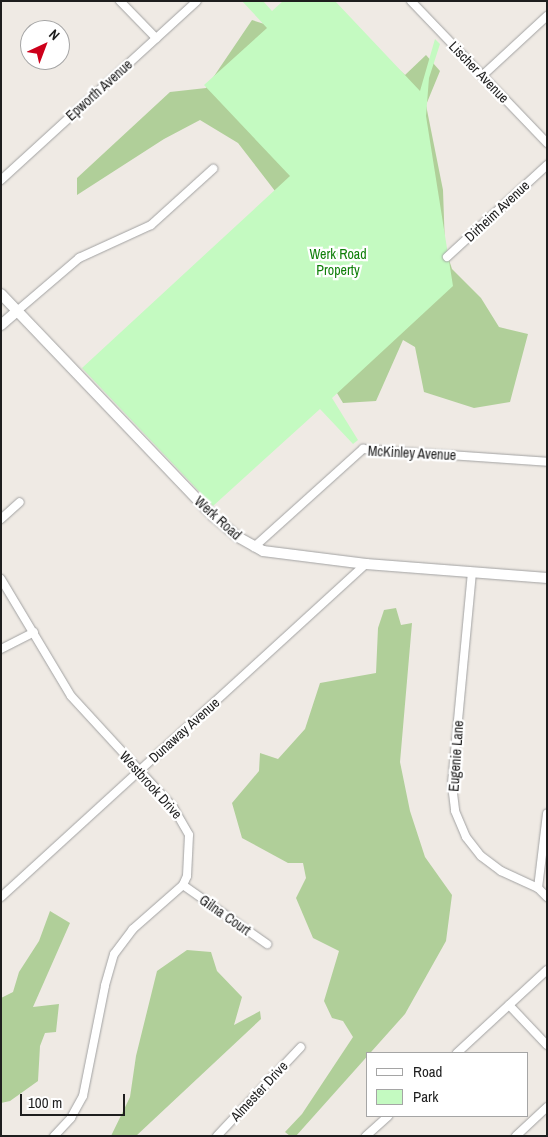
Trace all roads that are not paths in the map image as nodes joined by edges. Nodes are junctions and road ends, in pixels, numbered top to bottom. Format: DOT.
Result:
graph roads {
  1 [pos="120,1"];
  2 [pos="197,1"];
  3 [pos="411,1"];
  4 [pos="547,16"];
  5 [pos="156,38"];
  6 [pos="483,76"];
  7 [pos="547,143"];
  8 [pos="547,165"];
  9 [pos="213,169"];
  10 [pos="1,180"];
  11 [pos="447,256"];
  12 [pos="1,294"];
  13 [pos="17,311"];
  14 [pos="1,325"];
  15 [pos="547,462"];
  16 [pos="20,502"];
  17 [pos="1,519"];
  18 [pos="254,547"];
  19 [pos="366,564"];
  20 [pos="472,572"];
  21 [pos="547,578"];
  22 [pos="1,579"];
  23 [pos="34,632"];
  24 [pos="1,649"];
  25 [pos="140,771"];
  26 [pos="547,814"];
  27 [pos="183,885"];
  28 [pos="538,888"];
  29 [pos="1,896"];
  30 [pos="547,896"];
  31 [pos="267,944"];
  32 [pos="547,970"];
  33 [pos="510,1005"];
  34 [pos="547,1045"];
  35 [pos="301,1046"];
  36 [pos="458,1052"];
  37 [pos="547,1108"];
  38 [pos="387,1117"];
  39 [pos="54,1136"];
  40 [pos="217,1136"];
  41 [pos="366,1136"];
  42 [pos="516,1136"];
  1 -- 5 [label="street"];
  2 -- 5 [label="street, Epworth Avenue"];
  3 -- 6 [label="street, Lischer Avenue"];
  4 -- 6 [label="street"];
  5 -- 10 [label="street, Epworth Avenue"];
  6 -- 7 [label="street, Lischer Avenue"];
  8 -- 11 [label="street, Dirheim Avenue"];
  9 -- 13 [label="street"];
  12 -- 13 [label="street, Werk Road"];
  13 -- 14 [label="street"];
  13 -- 18 [label="street, Werk Road"];
  15 -- 18 [label="street, McKinley Avenue"];
  16 -- 17 [label="street"];
  18 -- 19 [label="street, Werk Road"];
  19 -- 20 [label="street, Werk Road"];
  19 -- 25 [label="street, Dunaway Avenue"];
  20 -- 21 [label="street, Werk Road"];
  20 -- 28 [label="street, Eugenie Lane"];
  22 -- 23 [label="street, Westbrook Drive"];
  23 -- 24 [label="street"];
  23 -- 25 [label="street, Westbrook Drive"];
  25 -- 27 [label="street, Westbrook Drive"];
  25 -- 29 [label="street, Dunaway Avenue"];
  26 -- 28 [label="street"];
  27 -- 31 [label="street, Gilna Court"];
  27 -- 39 [label="street"];
  28 -- 30 [label="street, Eugenie Lane"];
  32 -- 33 [label="street"];
  33 -- 34 [label="street"];
  33 -- 36 [label="street"];
  35 -- 40 [label="street, Almester Drive"];
  37 -- 42 [label="street"];
  38 -- 41 [label="street"];
}
